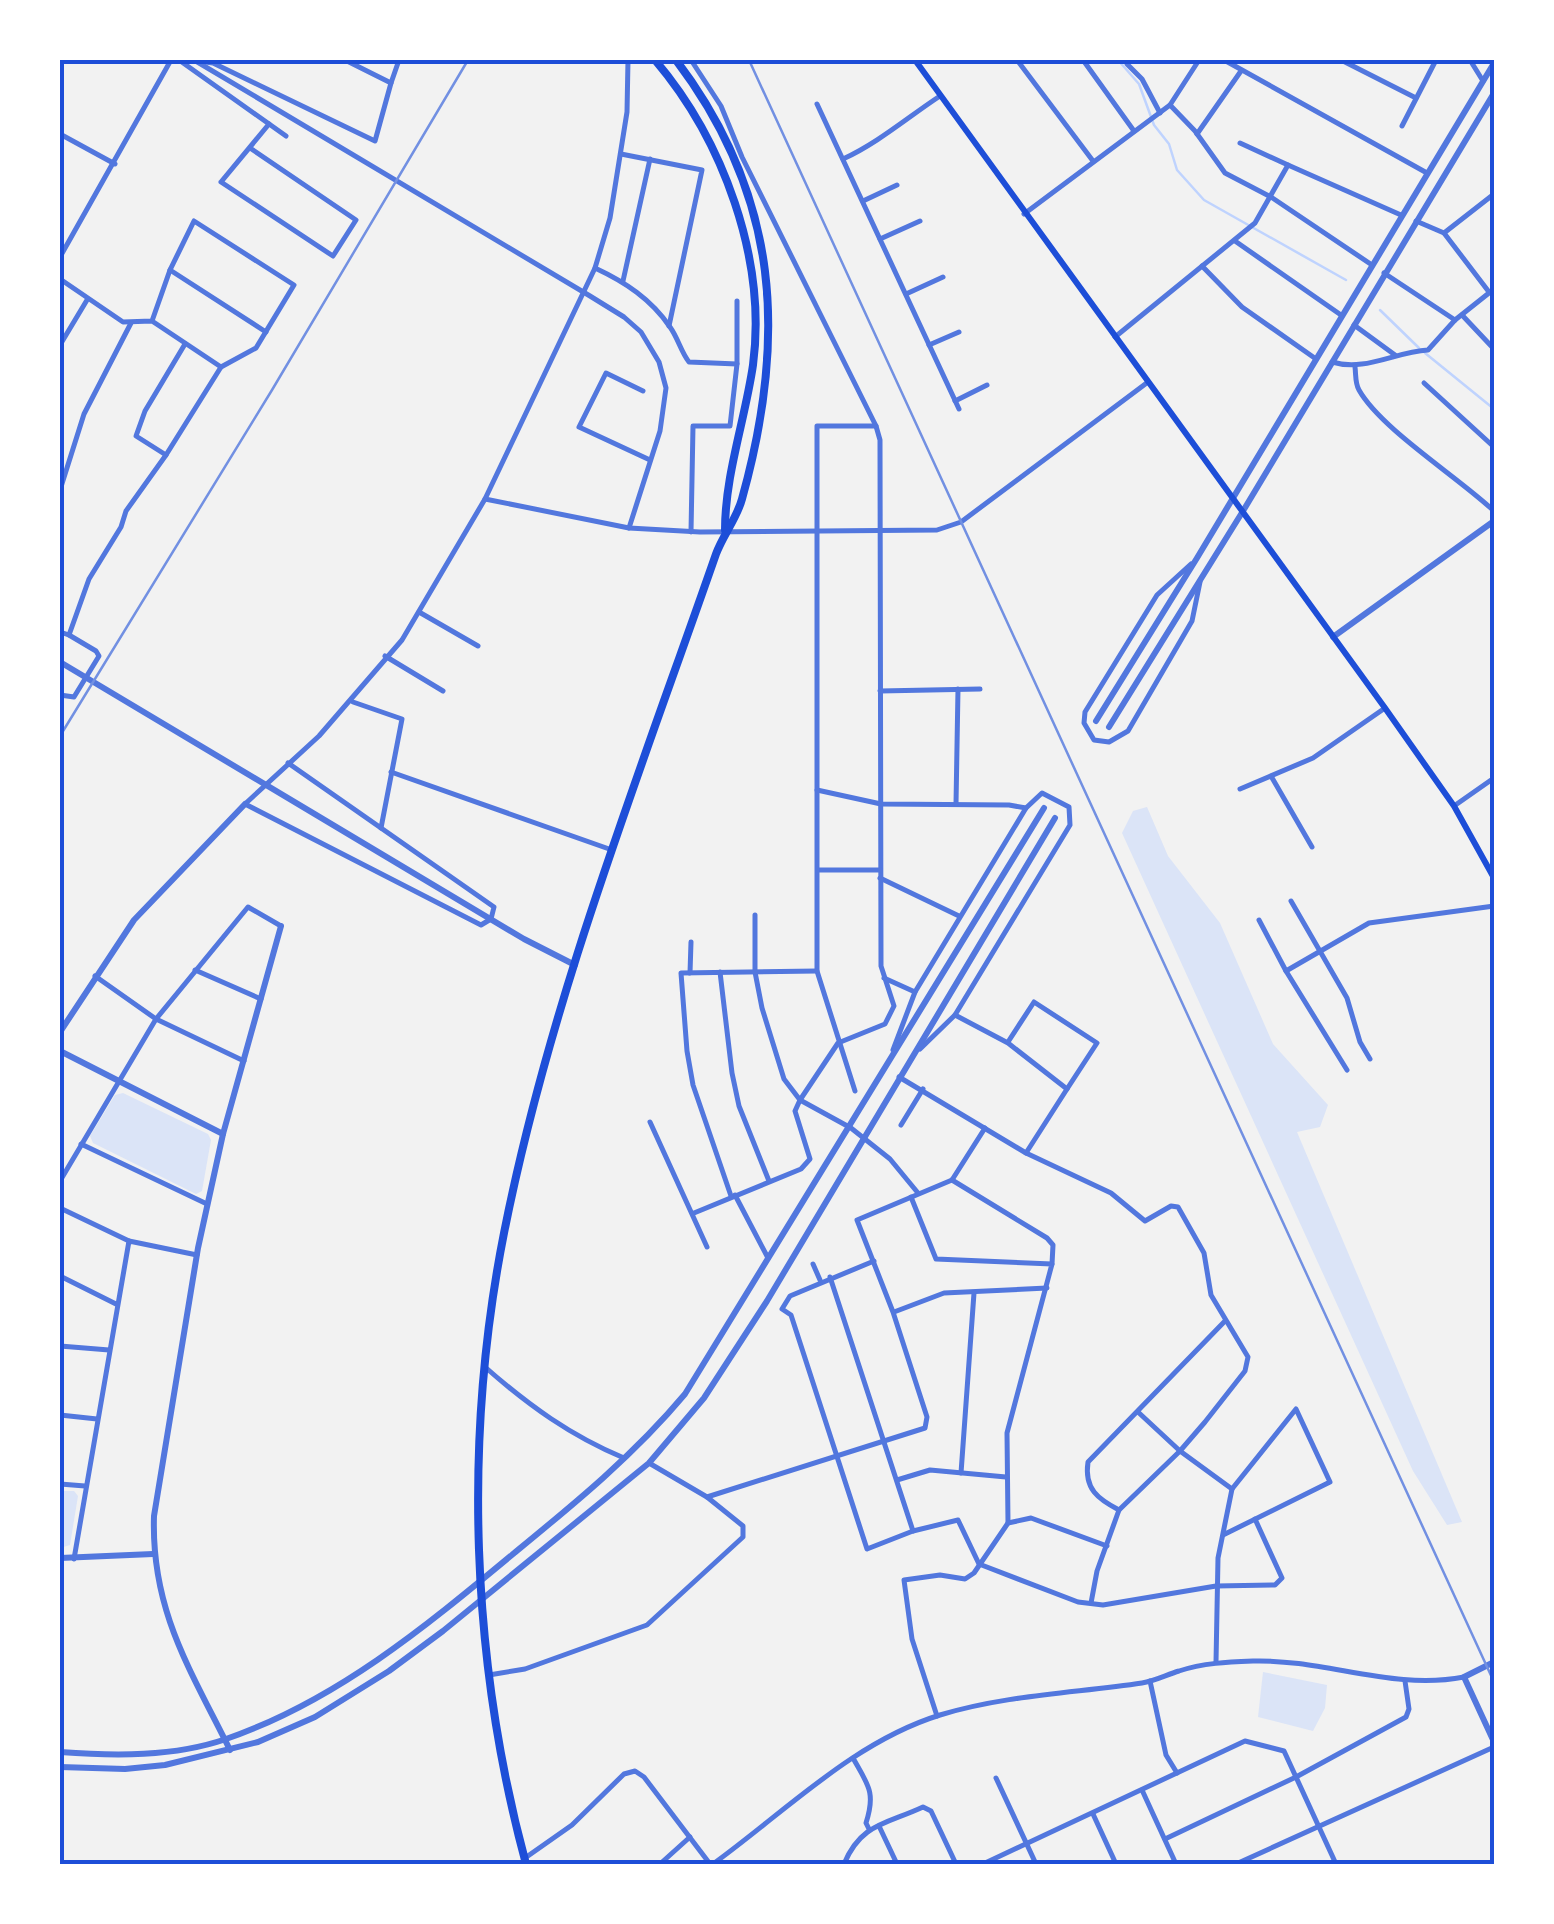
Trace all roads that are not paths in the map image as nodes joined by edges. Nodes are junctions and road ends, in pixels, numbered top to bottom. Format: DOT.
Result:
graph roads {
  1 [pos="175,60"];
  2 [pos="345,60"];
  3 [pos="399,60"];
  4 [pos="628,60"];
  5 [pos="656,60"];
  6 [pos="676,60"];
  7 [pos="691,60"];
  8 [pos="915,60"];
  9 [pos="1017,60"];
  10 [pos="1083,60"];
  11 [pos="1199,60"];
  12 [pos="1224,60"];
  13 [pos="1341,60"];
  14 [pos="1436,60"];
  15 [pos="1470,60"];
  16 [pos="1128,61"];
  17 [pos="1494,63"];
  18 [pos="1241,70"];
  19 [pos="1483,81"];
  20 [pos="390,83"];
  21 [pos="1493,95"];
  22 [pos="940,96"];
  23 [pos="1416,98"];
  24 [pos="817,104"];
  25 [pos="1170,105"];
  26 [pos="1157,114"];
  27 [pos="269,124"];
  28 [pos="1402,126"];
  29 [pos="1134,131"];
  30 [pos="60,134"];
  31 [pos="1197,134"];
  32 [pos="286,136"];
  33 [pos="1240,143"];
  34 [pos="250,148"];
  35 [pos="620,154"];
  36 [pos="650,159"];
  37 [pos="843,159"];
  38 [pos="1093,162"];
  39 [pos="114,164"];
  40 [pos="1288,165"];
  41 [pos="1427,173"];
  42 [pos="897,185"];
  43 [pos="1494,194"];
  44 [pos="1271,197"];
  45 [pos="863,201"];
  46 [pos="1024,214"];
  47 [pos="1401,215"];
  48 [pos="920,220"];
  49 [pos="1416,221"];
  50 [pos="1444,234"];
  51 [pos="880,239"];
  52 [pos="1235,241"];
  53 [pos="60,257"];
  54 [pos="1372,265"];
  55 [pos="1202,266"];
  56 [pos="595,268"];
  57 [pos="170,270"];
  58 [pos="1384,273"];
  59 [pos="943,277"];
  60 [pos="60,280"];
  61 [pos="624,281"];
  62 [pos="1492,290"];
  63 [pos="906,294"];
  64 [pos="87,300"];
  65 [pos="736,301"];
  66 [pos="1341,315"];
  67 [pos="1458,317"];
  68 [pos="152,321"];
  69 [pos="131,323"];
  70 [pos="1354,325"];
  71 [pos="669,326"];
  72 [pos="266,332"];
  73 [pos="959,332"];
  74 [pos="1114,338"];
  75 [pos="185,344"];
  76 [pos="929,345"];
  77 [pos="60,346"];
  78 [pos="1494,349"];
  79 [pos="1395,355"];
  80 [pos="1316,359"];
  81 [pos="1332,362"];
  82 [pos="737,364"];
  83 [pos="221,367"];
  84 [pos="1356,367"];
  85 [pos="1148,382"];
  86 [pos="1424,383"];
  87 [pos="987,385"];
  88 [pos="643,391"];
  89 [pos="955,401"];
  90 [pos="959,409"];
  91 [pos="876,426"];
  92 [pos="1494,447"];
  93 [pos="166,455"];
  94 [pos="650,460"];
  95 [pos="60,490"];
  96 [pos="1232,495"];
  97 [pos="485,499"];
  98 [pos="1243,511"];
  99 [pos="1494,511"];
  100 [pos="1494,521"];
  101 [pos="629,528"];
  102 [pos="725,530"];
  103 [pos="880,531"];
  104 [pos="691,532"];
  105 [pos="816,532"];
  106 [pos="1198,558"];
  107 [pos="1200,579"];
  108 [pos="418,612"];
  109 [pos="60,632"];
  110 [pos="69,636"];
  111 [pos="1333,637"];
  112 [pos="478,646"];
  113 [pos="385,656"];
  114 [pos="62,663"];
  115 [pos="980,688"];
  116 [pos="958,689"];
  117 [pos="880,690"];
  118 [pos="443,691"];
  119 [pos="60,695"];
  120 [pos="352,702"];
  121 [pos="1385,708"];
  122 [pos="1096,721"];
  123 [pos="1109,727"];
  124 [pos="288,763"];
  125 [pos="391,772"];
  126 [pos="1271,776"];
  127 [pos="1494,778"];
  128 [pos="817,790"];
  129 [pos="1240,790"];
  130 [pos="245,804"];
  131 [pos="880,804"];
  132 [pos="956,804"];
  133 [pos="1454,806"];
  134 [pos="1026,808"];
  135 [pos="1044,808"];
  136 [pos="1055,818"];
  137 [pos="380,828"];
  138 [pos="1312,847"];
  139 [pos="612,850"];
  140 [pos="818,870"];
  141 [pos="880,870"];
  142 [pos="880,878"];
  143 [pos="1494,878"];
  144 [pos="1291,901"];
  145 [pos="1494,906"];
  146 [pos="755,915"];
  147 [pos="960,917"];
  148 [pos="491,919"];
  149 [pos="1259,920"];
  150 [pos="282,926"];
  151 [pos="691,942"];
  152 [pos="1319,952"];
  153 [pos="576,966"];
  154 [pos="195,970"];
  155 [pos="817,971"];
  156 [pos="1286,971"];
  157 [pos="720,972"];
  158 [pos="755,972"];
  159 [pos="690,973"];
  160 [pos="94,976"];
  161 [pos="884,978"];
  162 [pos="915,992"];
  163 [pos="261,998"];
  164 [pos="955,1015"];
  165 [pos="156,1019"];
  166 [pos="60,1032"];
  167 [pos="838,1043"];
  168 [pos="1008,1043"];
  169 [pos="60,1051"];
  170 [pos="912,1056"];
  171 [pos="1370,1059"];
  172 [pos="244,1061"];
  173 [pos="889,1062"];
  174 [pos="1347,1070"];
  175 [pos="899,1076"];
  176 [pos="118,1081"];
  177 [pos="923,1089"];
  178 [pos="1066,1089"];
  179 [pos="855,1091"];
  180 [pos="800,1100"];
  181 [pos="650,1122"];
  182 [pos="901,1125"];
  183 [pos="851,1128"];
  184 [pos="985,1128"];
  185 [pos="222,1134"];
  186 [pos="863,1136"];
  187 [pos="81,1144"];
  188 [pos="1026,1153"];
  189 [pos="769,1180"];
  190 [pos="952,1180"];
  191 [pos="60,1181"];
  192 [pos="918,1193"];
  193 [pos="733,1196"];
  194 [pos="911,1197"];
  195 [pos="207,1204"];
  196 [pos="60,1208"];
  197 [pos="694,1214"];
  198 [pos="129,1241"];
  199 [pos="707,1246"];
  200 [pos="197,1255"];
  201 [pos="770,1260"];
  202 [pos="874,1261"];
  203 [pos="813,1264"];
  204 [pos="1052,1264"];
  205 [pos="60,1276"];
  206 [pos="830,1277"];
  207 [pos="820,1280"];
  208 [pos="1047,1288"];
  209 [pos="974,1292"];
  210 [pos="767,1301"];
  211 [pos="116,1304"];
  212 [pos="782,1309"];
  213 [pos="893,1312"];
  214 [pos="1225,1322"];
  215 [pos="60,1346"];
  216 [pos="109,1350"];
  217 [pos="485,1368"];
  218 [pos="1138,1412"];
  219 [pos="60,1415"];
  220 [pos="97,1419"];
  221 [pos="884,1440"];
  222 [pos="1180,1451"];
  223 [pos="836,1455"];
  224 [pos="626,1459"];
  225 [pos="648,1463"];
  226 [pos="960,1473"];
  227 [pos="1006,1476"];
  228 [pos="896,1480"];
  229 [pos="60,1484"];
  230 [pos="85,1486"];
  231 [pos="1232,1490"];
  232 [pos="707,1497"];
  233 [pos="1119,1510"];
  234 [pos="1255,1519"];
  235 [pos="1008,1523"];
  236 [pos="913,1531"];
  237 [pos="1223,1535"];
  238 [pos="1106,1546"];
  239 [pos="152,1554"];
  240 [pos="60,1558"];
  241 [pos="74,1559"];
  242 [pos="979,1564"];
  243 [pos="482,1580"];
  244 [pos="1216,1586"];
  245 [pos="484,1598"];
  246 [pos="1091,1604"];
  247 [pos="1216,1662"];
  248 [pos="1494,1662"];
  249 [pos="489,1675"];
  250 [pos="1464,1677"];
  251 [pos="1405,1680"];
  252 [pos="1150,1681"];
  253 [pos="937,1716"];
  254 [pos="224,1740"];
  255 [pos="1494,1744"];
  256 [pos="230,1750"];
  257 [pos="60,1752"];
  258 [pos="853,1758"];
  259 [pos="60,1767"];
  260 [pos="1177,1774"];
  261 [pos="996,1778"];
  262 [pos="1296,1778"];
  263 [pos="1142,1790"];
  264 [pos="1093,1814"];
  265 [pos="879,1825"];
  266 [pos="1319,1826"];
  267 [pos="869,1830"];
  268 [pos="690,1837"];
  269 [pos="1165,1838"];
  270 [pos="1027,1843"];
  271 [pos="525,1861"];
  272 [pos="660,1864"];
  273 [pos="711,1864"];
  274 [pos="844,1864"];
  275 [pos="897,1864"];
  276 [pos="956,1864"];
  277 [pos="983,1864"];
  278 [pos="1036,1864"];
  279 [pos="1116,1864"];
  280 [pos="1176,1864"];
  281 [pos="1236,1864"];
  282 [pos="1336,1864"];
  1 -- 27 [label="street"];
  1 -- 39 [label="street"];
  2 -- 20 [label="street"];
  3 -- 20 [label="street"];
  4 -- 35 [label="street"];
  5 -- 102 [label="highway"];
  6 -- 102 [label="highway"];
  7 -- 91 [label="street"];
  8 -- 22 [label="main road"];
  9 -- 38 [label="street"];
  10 -- 29 [label="street"];
  11 -- 25 [label="street"];
  12 -- 18 [label="street"];
  13 -- 23 [label="street"];
  14 -- 23 [label="street"];
  15 -- 19 [label="street"];
  16 -- 26 [label="street"];
  17 -- 19 [label="street"];
  18 -- 31 [label="street"];
  18 -- 41 [label="street"];
  19 -- 41 [label="street"];
  20 -- 94 [label="street"];
  21 -- 49 [label="street"];
  22 -- 37 [label="street"];
  22 -- 46 [label="main road"];
  23 -- 28 [label="street"];
  24 -- 37 [label="street"];
  25 -- 26 [label="street"];
  25 -- 31 [label="street"];
  26 -- 29 [label="street"];
  27 -- 32 [label="street"];
  27 -- 34 [label="street"];
  29 -- 38 [label="street"];
  30 -- 39 [label="street"];
  31 -- 44 [label="street"];
  33 -- 40 [label="street"];
  34 -- 34 [label="street"];
  35 -- 36 [label="street"];
  35 -- 56 [label="street"];
  36 -- 61 [label="street"];
  36 -- 71 [label="street"];
  37 -- 45 [label="street"];
  38 -- 46 [label="street"];
  39 -- 53 [label="street"];
  40 -- 44 [label="street"];
  40 -- 47 [label="street"];
  41 -- 47 [label="street"];
  42 -- 45 [label="street"];
  43 -- 50 [label="street"];
  44 -- 52 [label="street"];
  44 -- 54 [label="street"];
  45 -- 51 [label="street"];
  46 -- 74 [label="main road"];
  47 -- 54 [label="street"];
  48 -- 51 [label="street"];
  49 -- 50 [label="street"];
  49 -- 58 [label="street"];
  50 -- 62 [label="street"];
  51 -- 63 [label="street"];
  52 -- 55 [label="street"];
  52 -- 66 [label="street"];
  54 -- 66 [label="street"];
  55 -- 74 [label="street"];
  55 -- 80 [label="street"];
  56 -- 61 [label="street"];
  56 -- 97 [label="street"];
  57 -- 68 [label="street"];
  57 -- 72 [label="street"];
  57 -- 72 [label="street"];
  58 -- 67 [label="street"];
  58 -- 70 [label="street"];
  59 -- 63 [label="street"];
  60 -- 64 [label="street"];
  61 -- 71 [label="street"];
  62 -- 67 [label="street"];
  63 -- 76 [label="street"];
  64 -- 69 [label="street"];
  64 -- 77 [label="street"];
  65 -- 82 [label="street"];
  66 -- 80 [label="street"];
  67 -- 78 [label="street"];
  67 -- 79 [label="street"];
  68 -- 69 [label="street"];
  68 -- 75 [label="street"];
  69 -- 95 [label="street"];
  70 -- 79 [label="street"];
  70 -- 81 [label="street"];
  71 -- 82 [label="street"];
  72 -- 83 [label="street"];
  73 -- 76 [label="street"];
  74 -- 85 [label="main road"];
  75 -- 83 [label="street"];
  75 -- 93 [label="street"];
  76 -- 89 [label="street"];
  79 -- 84 [label="street"];
  80 -- 96 [label="street"];
  81 -- 84 [label="street"];
  81 -- 98 [label="street"];
  82 -- 104 [label="street"];
  83 -- 93 [label="street"];
  84 -- 99 [label="street"];
  85 -- 96 [label="main road"];
  85 -- 103 [label="street"];
  86 -- 92 [label="street"];
  87 -- 89 [label="street"];
  88 -- 94 [label="street"];
  89 -- 90 [label="street"];
  91 -- 103 [label="street"];
  91 -- 105 [label="street"];
  93 -- 110 [label="street"];
  94 -- 101 [label="street"];
  96 -- 98 [label="main road"];
  96 -- 106 [label="street"];
  97 -- 101 [label="street"];
  97 -- 108 [label="street"];
  98 -- 107 [label="street"];
  98 -- 111 [label="main road"];
  100 -- 111 [label="street"];
  101 -- 104 [label="street"];
  102 -- 104 [label="street"];
  102 -- 105 [label="street"];
  102 -- 139 [label="highway"];
  103 -- 105 [label="street"];
  103 -- 117 [label="street"];
  105 -- 128 [label="street"];
  106 -- 107 [label="street"];
  106 -- 122 [label="street"];
  107 -- 123 [label="street"];
  108 -- 112 [label="street"];
  108 -- 113 [label="street"];
  109 -- 110 [label="street"];
  110 -- 119 [label="street"];
  111 -- 121 [label="main road"];
  113 -- 118 [label="street"];
  113 -- 120 [label="street"];
  114 -- 148 [label="street"];
  115 -- 116 [label="street"];
  116 -- 117 [label="street"];
  116 -- 132 [label="street"];
  117 -- 131 [label="street"];
  120 -- 124 [label="street"];
  120 -- 125 [label="street"];
  121 -- 126 [label="street"];
  121 -- 133 [label="main road"];
  124 -- 130 [label="street"];
  124 -- 137 [label="street"];
  125 -- 137 [label="street"];
  125 -- 139 [label="street"];
  126 -- 129 [label="street"];
  126 -- 138 [label="street"];
  127 -- 133 [label="street"];
  128 -- 131 [label="street"];
  128 -- 140 [label="street"];
  130 -- 148 [label="street"];
  130 -- 160 [label="street"];
  131 -- 132 [label="street"];
  131 -- 141 [label="street"];
  132 -- 134 [label="street"];
  133 -- 143 [label="main road"];
  134 -- 147 [label="street"];
  134 -- 164 [label="street"];
  135 -- 173 [label="street"];
  136 -- 170 [label="street"];
  137 -- 148 [label="street"];
  139 -- 153 [label="highway"];
  140 -- 141 [label="street"];
  140 -- 155 [label="street"];
  141 -- 142 [label="street"];
  142 -- 147 [label="street"];
  142 -- 161 [label="street"];
  144 -- 152 [label="street"];
  145 -- 152 [label="street"];
  146 -- 158 [label="street"];
  147 -- 162 [label="street"];
  148 -- 153 [label="street"];
  149 -- 156 [label="street"];
  150 -- 154 [label="street"];
  150 -- 163 [label="street"];
  151 -- 159 [label="street"];
  152 -- 156 [label="street"];
  152 -- 171 [label="street"];
  153 -- 217 [label="highway"];
  154 -- 163 [label="street"];
  154 -- 165 [label="street"];
  155 -- 158 [label="street"];
  155 -- 167 [label="street"];
  156 -- 174 [label="street"];
  157 -- 158 [label="street"];
  157 -- 159 [label="street"];
  157 -- 189 [label="street"];
  158 -- 180 [label="street"];
  159 -- 193 [label="street"];
  160 -- 165 [label="street"];
  160 -- 166 [label="street"];
  161 -- 162 [label="street"];
  161 -- 167 [label="street"];
  162 -- 173 [label="street"];
  163 -- 172 [label="street"];
  164 -- 168 [label="street"];
  164 -- 170 [label="street"];
  165 -- 172 [label="street"];
  165 -- 176 [label="street"];
  167 -- 179 [label="street"];
  167 -- 180 [label="street"];
  168 -- 178 [label="street"];
  168 -- 178 [label="street"];
  169 -- 176 [label="street"];
  170 -- 175 [label="street"];
  172 -- 185 [label="street"];
  173 -- 183 [label="street"];
  175 -- 177 [label="street"];
  175 -- 186 [label="street"];
  176 -- 185 [label="street"];
  176 -- 187 [label="street"];
  177 -- 182 [label="street"];
  177 -- 184 [label="street"];
  178 -- 188 [label="street"];
  180 -- 183 [label="street"];
  180 -- 189 [label="street"];
  181 -- 197 [label="street"];
  183 -- 186 [label="street"];
  183 -- 201 [label="street"];
  184 -- 188 [label="street"];
  184 -- 190 [label="street"];
  185 -- 195 [label="street"];
  186 -- 192 [label="street"];
  186 -- 210 [label="street"];
  187 -- 191 [label="street"];
  187 -- 195 [label="street"];
  188 -- 214 [label="street"];
  189 -- 193 [label="street"];
  190 -- 192 [label="street"];
  190 -- 204 [label="street"];
  192 -- 194 [label="street"];
  193 -- 197 [label="street"];
  193 -- 201 [label="street"];
  194 -- 202 [label="street"];
  194 -- 204 [label="street"];
  195 -- 200 [label="street"];
  196 -- 198 [label="street"];
  197 -- 199 [label="street"];
  198 -- 200 [label="street"];
  198 -- 211 [label="street"];
  200 -- 239 [label="street"];
  201 -- 224 [label="street"];
  202 -- 206 [label="street"];
  202 -- 213 [label="street"];
  203 -- 207 [label="street"];
  204 -- 208 [label="street"];
  205 -- 211 [label="street"];
  206 -- 207 [label="street"];
  206 -- 221 [label="street"];
  207 -- 212 [label="street"];
  208 -- 209 [label="street"];
  208 -- 227 [label="street"];
  209 -- 213 [label="street"];
  209 -- 226 [label="street"];
  210 -- 212 [label="street"];
  210 -- 225 [label="street"];
  211 -- 216 [label="street"];
  212 -- 223 [label="street"];
  213 -- 221 [label="street"];
  214 -- 218 [label="street"];
  214 -- 222 [label="street"];
  215 -- 216 [label="street"];
  216 -- 220 [label="street"];
  217 -- 224 [label="street"];
  217 -- 243 [label="highway"];
  218 -- 222 [label="street"];
  218 -- 233 [label="street"];
  219 -- 220 [label="street"];
  220 -- 230 [label="street"];
  221 -- 223 [label="street"];
  221 -- 228 [label="street"];
  222 -- 231 [label="street"];
  222 -- 233 [label="street"];
  223 -- 232 [label="street"];
  223 -- 236 [label="street"];
  224 -- 243 [label="street"];
  225 -- 232 [label="street"];
  225 -- 245 [label="street"];
  226 -- 227 [label="street"];
  226 -- 228 [label="street"];
  227 -- 235 [label="street"];
  228 -- 236 [label="street"];
  229 -- 230 [label="street"];
  230 -- 241 [label="street"];
  231 -- 234 [label="street"];
  231 -- 237 [label="street"];
  232 -- 249 [label="street"];
  233 -- 238 [label="street"];
  234 -- 237 [label="street"];
  234 -- 244 [label="street"];
  235 -- 238 [label="street"];
  235 -- 242 [label="street"];
  236 -- 242 [label="street"];
  237 -- 244 [label="street"];
  238 -- 246 [label="street"];
  239 -- 241 [label="street"];
  239 -- 254 [label="street"];
  240 -- 241 [label="street"];
  242 -- 246 [label="street"];
  242 -- 253 [label="street"];
  243 -- 245 [label="highway"];
  243 -- 254 [label="street"];
  244 -- 246 [label="street"];
  244 -- 247 [label="street"];
  245 -- 249 [label="highway"];
  245 -- 256 [label="street"];
  247 -- 251 [label="street"];
  247 -- 252 [label="street"];
  248 -- 250 [label="street"];
  249 -- 271 [label="highway"];
  250 -- 251 [label="street"];
  250 -- 255 [label="street"];
  251 -- 262 [label="street"];
  252 -- 253 [label="street"];
  252 -- 260 [label="street"];
  253 -- 258 [label="street"];
  254 -- 256 [label="street"];
  254 -- 257 [label="street"];
  255 -- 266 [label="street"];
  256 -- 259 [label="street"];
  258 -- 267 [label="street"];
  258 -- 273 [label="street"];
  260 -- 262 [label="street"];
  260 -- 263 [label="street"];
  261 -- 270 [label="street"];
  262 -- 266 [label="street"];
  262 -- 269 [label="street"];
  263 -- 264 [label="street"];
  263 -- 269 [label="street"];
  264 -- 270 [label="street"];
  264 -- 279 [label="street"];
  265 -- 267 [label="street"];
  265 -- 275 [label="street"];
  265 -- 276 [label="street"];
  266 -- 281 [label="street"];
  266 -- 282 [label="street"];
  267 -- 274 [label="street"];
  268 -- 271 [label="street"];
  268 -- 272 [label="street"];
  268 -- 273 [label="street"];
  269 -- 280 [label="street"];
  270 -- 277 [label="street"];
  270 -- 278 [label="street"];
}
